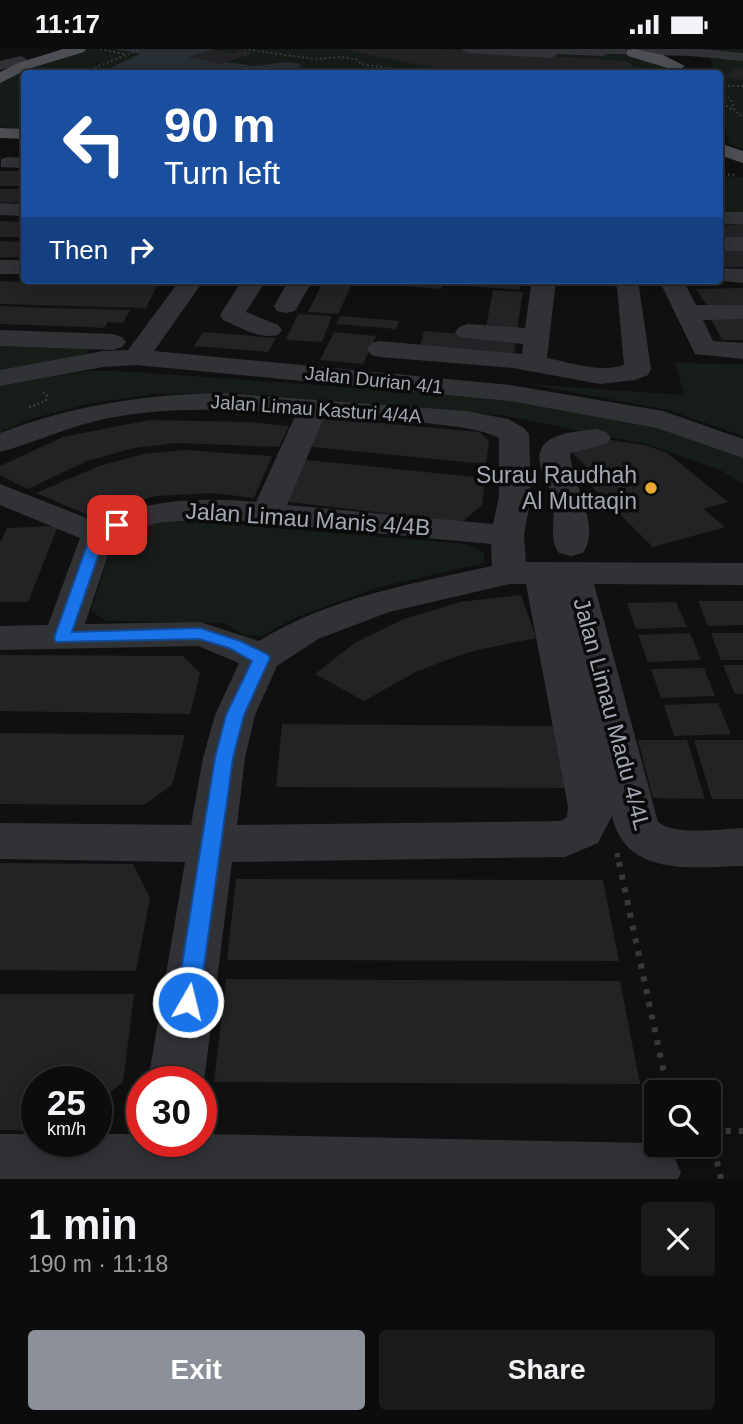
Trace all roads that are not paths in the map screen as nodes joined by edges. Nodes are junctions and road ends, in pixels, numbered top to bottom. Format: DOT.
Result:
graph roads {
  1 [pos="468,49"];
  2 [pos="526,49"];
  3 [pos="64,50"];
  4 [pos="583,50"];
  5 [pos="639,51"];
  6 [pos="683,57"];
  7 [pos="743,57"];
  8 [pos="22,63"];
  9 [pos="0,65"];
  10 [pos="0,75"];
  11 [pos="0,133"];
  12 [pos="21,134"];
  13 [pos="0,140"];
  14 [pos="21,140"];
  15 [pos="723,150"];
  16 [pos="743,157"];
  17 [pos="723,161"];
  18 [pos="743,163"];
  19 [pos="723,169"];
  20 [pos="743,170"];
  21 [pos="0,209"];
  22 [pos="21,210"];
  23 [pos="723,218"];
  24 [pos="743,218"];
  25 [pos="723,244"];
  26 [pos="743,244"];
  27 [pos="0,267"];
  28 [pos="21,267"];
  29 [pos="723,275"];
  30 [pos="743,275"];
  31 [pos="189,284"];
  32 [pos="251,284"];
  33 [pos="299,284"];
  34 [pos="544,284"];
  35 [pos="628,284"];
  36 [pos="673,284"];
  37 [pos="286,306"];
  38 [pos="687,313"];
  39 [pos="743,313"];
  40 [pos="269,330"];
  41 [pos="537,337"];
  42 [pos="0,338"];
  43 [pos="140,350"];
  44 [pos="743,351"];
  45 [pos="534,363"];
  46 [pos="0,378"];
  47 [pos="313,408"];
  48 [pos="511,430"];
  49 [pos="596,438"];
  50 [pos="0,443"];
  51 [pos="743,449"];
  52 [pos="0,494"];
  53 [pos="515,497"];
  54 [pos="569,500"];
  55 [pos="267,513"];
  56 [pos="98,534"];
  57 [pos="541,560"];
  58 [pos="743,575"];
  59 [pos="0,638"];
  60 [pos="62,638"];
  61 [pos="261,658"];
  62 [pos="0,841"];
  63 [pos="210,844"];
  64 [pos="743,847"];
  65 [pos="178,1066"];
  66 [pos="165,1161"];
  67 [pos="0,1163"];
  68 [pos="650,1173"];
  1 -- 4 [label="street"];
  2 -- 4 [label="street"];
  3 -- 8 [label="main road"];
  4 -- 5 [label="street"];
  5 -- 6 [label="main road"];
  6 -- 7 [label="street"];
  8 -- 9 [label="main road"];
  8 -- 10 [label="main road"];
  11 -- 12 [label="main road"];
  13 -- 14 [label="main road"];
  15 -- 16 [label="main road"];
  17 -- 18 [label="main road"];
  19 -- 20 [label="main road"];
  21 -- 22 [label="street"];
  23 -- 24 [label="street"];
  25 -- 26 [label="street"];
  27 -- 28 [label="street"];
  29 -- 30 [label="street"];
  31 -- 43 [label="street"];
  32 -- 40 [label="street"];
  33 -- 37 [label="street"];
  34 -- 41 [label="street"];
  35 -- 45 [label="street"];
  36 -- 38 [label="street"];
  38 -- 39 [label="street"];
  38 -- 44 [label="street"];
  41 -- 45 [label="street"];
  41 -- 45 [label="street"];
  42 -- 43 [label="street"];
  43 -- 46 [label="street, Jalan Durian 4/1"];
  43 -- 51 [label="street, Jalan Durian 4/1"];
  47 -- 48 [label="street, Jalan Limau Kasturi 4/4A"];
  47 -- 50 [label="street, Jalan Limau Kasturi 4/4A"];
  47 -- 55 [label="street"];
  48 -- 53 [label="street"];
  49 -- 54 [label="street"];
  52 -- 56 [label="street"];
  53 -- 54 [label="street"];
  53 -- 57 [label="street"];
  54 -- 57 [label="street"];
  55 -- 56 [label="street, Jalan Limau Manis 4/4B"];
  55 -- 57 [label="street, Jalan Limau Manis 4/4B"];
  56 -- 60 [label="street"];
  57 -- 58 [label="street"];
  57 -- 61 [label="street"];
  57 -- 63 [label="street"];
  57 -- 64 [label="street, Jalan Limau Madu 4/4L"];
  59 -- 60 [label="street"];
  60 -- 61 [label="street"];
  61 -- 63 [label="street"];
  62 -- 63 [label="street"];
  63 -- 65 [label="street"];
  66 -- 67 [label="street"];
  66 -- 68 [label="street"];
}
